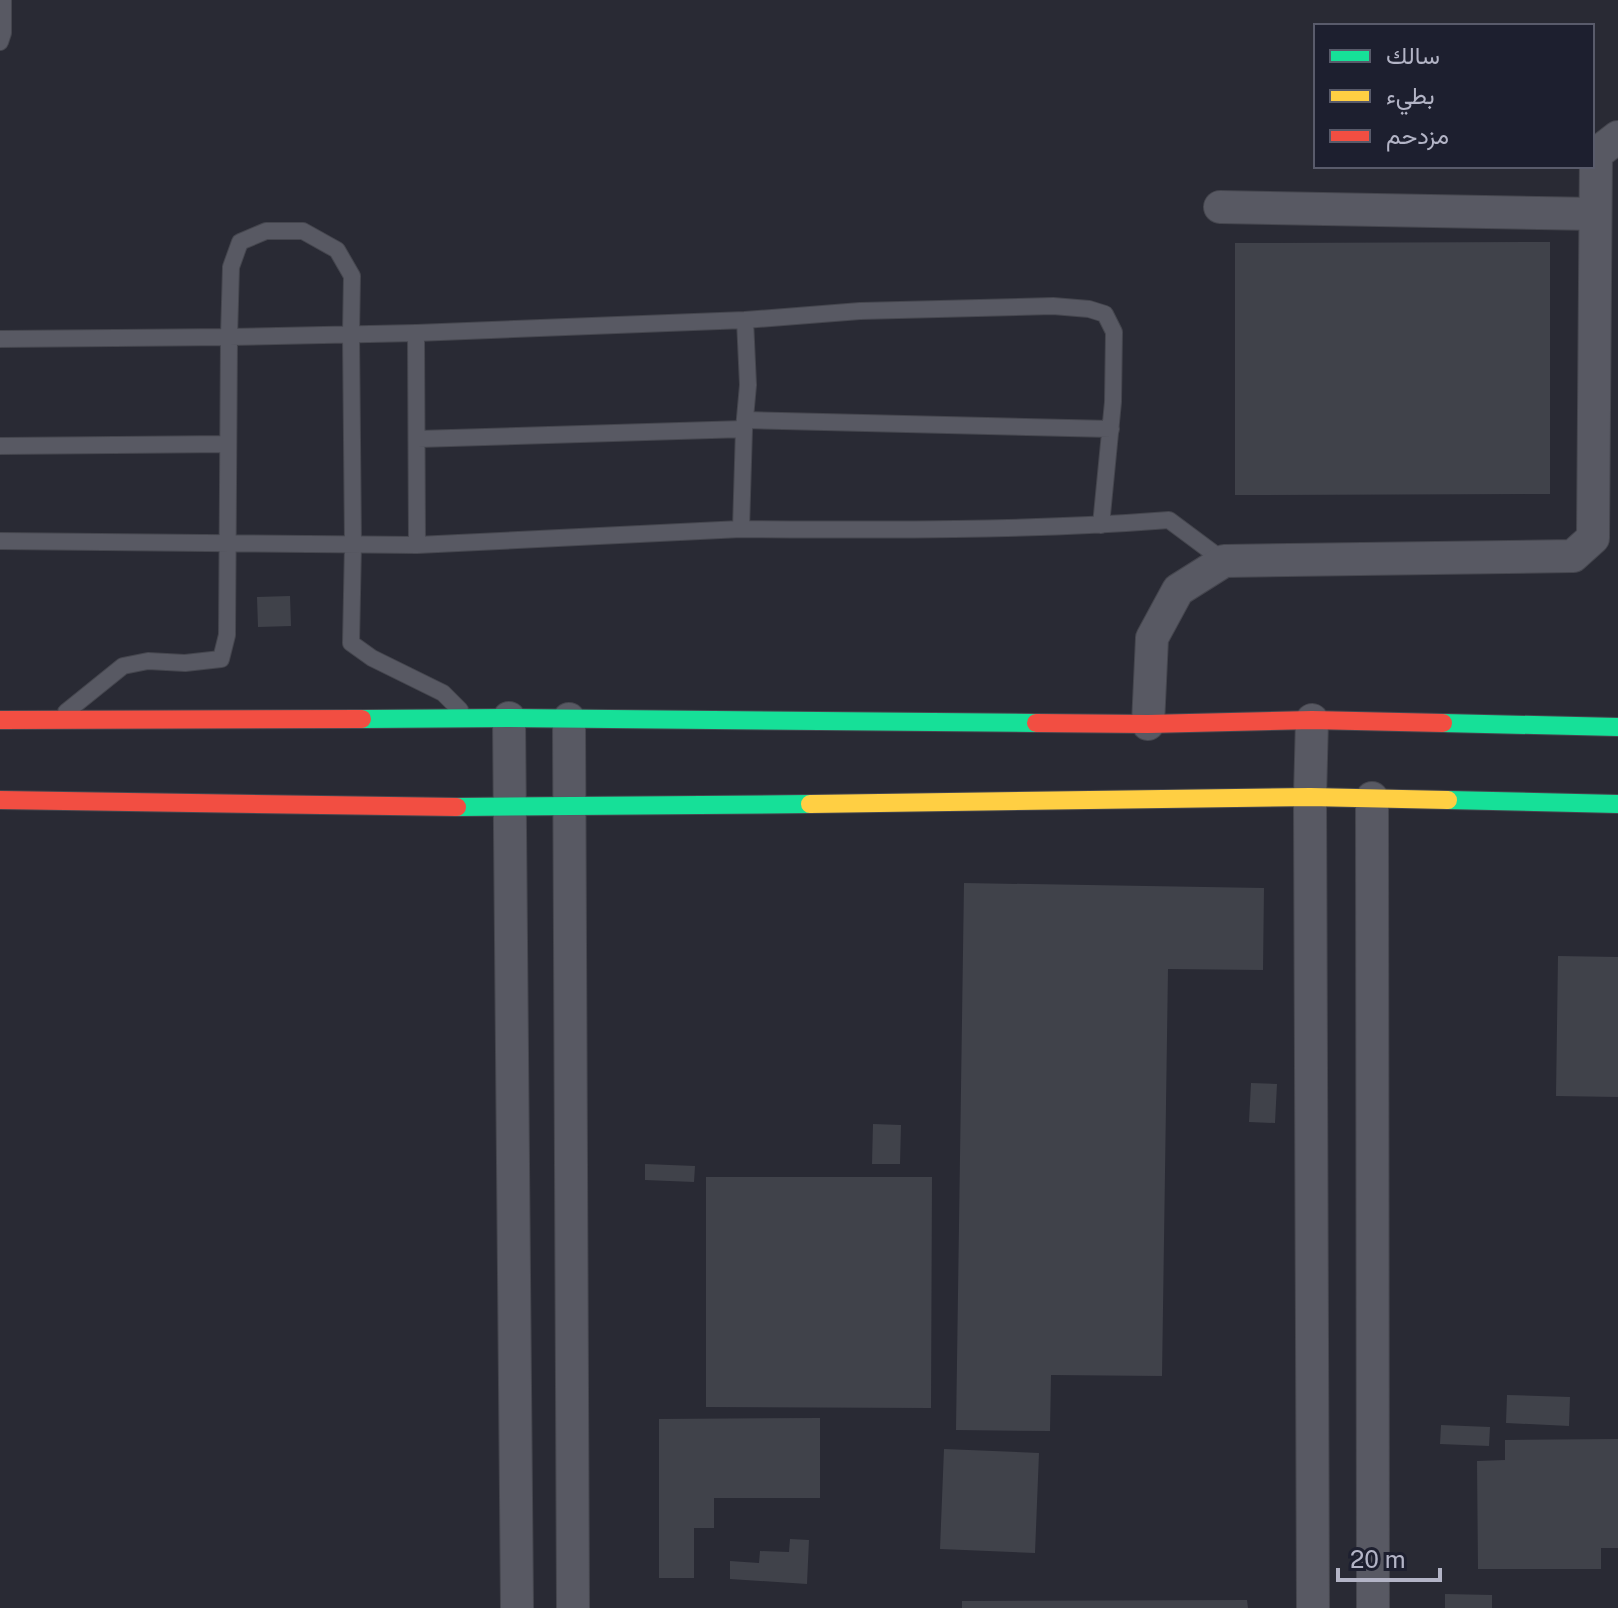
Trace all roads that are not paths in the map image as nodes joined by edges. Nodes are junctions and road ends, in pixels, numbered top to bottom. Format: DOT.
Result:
graph roads {
  1 [pos="3,0"];
  2 [pos="0,42"];
  3 [pos="1618,137"];
  4 [pos="1220,207"];
  5 [pos="1595,214"];
  6 [pos="745,320"];
  7 [pos="416,333"];
  8 [pos="351,334"];
  9 [pos="229,337"];
  10 [pos="0,339"];
  11 [pos="745,425"];
  12 [pos="1111,429"];
  13 [pos="418,439"];
  14 [pos="228,444"];
  15 [pos="0,446"];
  16 [pos="1101,525"];
  17 [pos="741,529"];
  18 [pos="0,541"];
  19 [pos="228,543"];
  20 [pos="353,545"];
  21 [pos="417,545"];
  22 [pos="1224,561"];
  23 [pos="509,718"];
  24 [pos="469,719"];
  25 [pos="569,719"];
  26 [pos="0,720"];
  27 [pos="1312,720"];
  28 [pos="54,721"];
  29 [pos="1148,724"];
  30 [pos="1618,727"];
  31 [pos="1310,797"];
  32 [pos="1372,798"];
  33 [pos="0,800"];
  34 [pos="1618,804"];
  35 [pos="569,807"];
  36 [pos="509,808"];
  37 [pos="517,1608"];
  38 [pos="573,1608"];
  39 [pos="1313,1608"];
  40 [pos="1373,1608"];
  1 -- 2 [label="lane"];
  3 -- 5 [label="street"];
  4 -- 5 [label="street"];
  5 -- 22 [label="street"];
  6 -- 7 [label="lane"];
  6 -- 11 [label="lane"];
  6 -- 12 [label="lane"];
  7 -- 8 [label="lane"];
  7 -- 13 [label="lane"];
  8 -- 9 [label="lane"];
  8 -- 9 [label="lane"];
  8 -- 20 [label="lane"];
  9 -- 10 [label="lane"];
  9 -- 14 [label="lane"];
  11 -- 12 [label="lane"];
  11 -- 13 [label="lane"];
  11 -- 17 [label="lane"];
  12 -- 16 [label="lane"];
  13 -- 21 [label="lane"];
  14 -- 15 [label="lane"];
  14 -- 19 [label="lane"];
  16 -- 17 [label="lane"];
  16 -- 22 [label="lane"];
  17 -- 21 [label="lane"];
  18 -- 19 [label="lane"];
  19 -- 20 [label="lane"];
  19 -- 28 [label="lane"];
  20 -- 21 [label="lane"];
  20 -- 24 [label="lane"];
  22 -- 29 [label="street"];
  23 -- 24 [label="street"];
  23 -- 25 [label="street"];
  23 -- 36 [label="street"];
  24 -- 28 [label="street"];
  25 -- 29 [label="street"];
  25 -- 35 [label="street"];
  26 -- 28 [label="street"];
  27 -- 29 [label="street"];
  27 -- 30 [label="street"];
  27 -- 31 [label="street"];
  31 -- 32 [label="street"];
  31 -- 35 [label="street"];
  31 -- 39 [label="street"];
  32 -- 34 [label="street"];
  32 -- 40 [label="street"];
  33 -- 36 [label="street"];
  35 -- 36 [label="street"];
  35 -- 38 [label="street"];
  36 -- 37 [label="street"];
}
